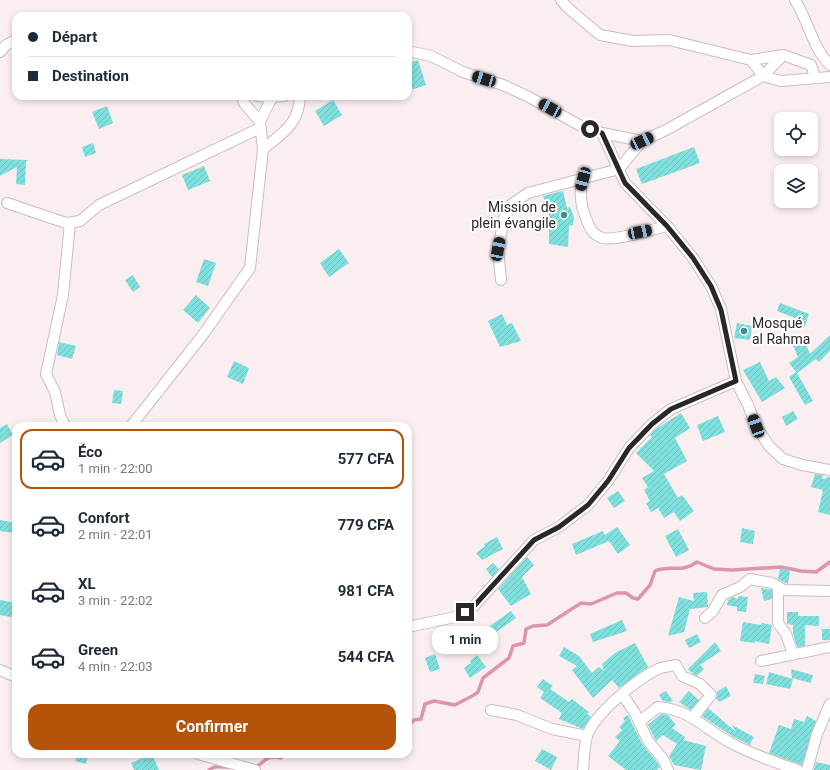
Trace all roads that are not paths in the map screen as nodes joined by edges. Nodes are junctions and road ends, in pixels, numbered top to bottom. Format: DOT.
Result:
graph roads {
  1 [pos="561,0"];
  2 [pos="795,0"];
  3 [pos="12,41"];
  4 [pos="2,45"];
  5 [pos="412,52"];
  6 [pos="782,55"];
  7 [pos="751,60"];
  8 [pos="830,65"];
  9 [pos="763,76"];
  10 [pos="815,77"];
  11 [pos="830,77"];
  12 [pos="243,100"];
  13 [pos="271,100"];
  14 [pos="300,100"];
  15 [pos="260,125"];
  16 [pos="602,133"];
  17 [pos="642,141"];
  18 [pos="263,149"];
  19 [pos="619,169"];
  20 [pos="583,179"];
  21 [pos="7,203"];
  22 [pos="70,224"];
  23 [pos="667,226"];
  24 [pos="501,280"];
  25 [pos="736,381"];
  26 [pos="63,422"];
  27 [pos="133,422"];
  28 [pos="830,470"];
  29 [pos="778,586"];
  30 [pos="830,591"];
  31 [pos="705,618"];
  32 [pos="412,626"];
  33 [pos="830,647"];
  34 [pos="793,654"];
  35 [pos="761,661"];
  36 [pos="0,670"];
  37 [pos="12,675"];
  38 [pos="622,694"];
  39 [pos="830,704"];
  40 [pos="491,710"];
  41 [pos="693,717"];
  42 [pos="639,722"];
  43 [pos="587,736"];
  44 [pos="213,758"];
  45 [pos="253,769"];
  46 [pos="583,770"];
  47 [pos="668,770"];
  48 [pos="798,770"];
  49 [pos="807,770"];
  1 -- 7 [label="street"];
  2 -- 8 [label="street"];
  3 -- 4 [label="street"];
  5 -- 16 [label="street"];
  6 -- 7 [label="street"];
  6 -- 9 [label="street"];
  6 -- 10 [label="street"];
  7 -- 9 [label="street"];
  9 -- 10 [label="street"];
  9 -- 17 [label="street"];
  10 -- 11 [label="street"];
  12 -- 15 [label="street"];
  13 -- 15 [label="street"];
  14 -- 18 [label="street"];
  15 -- 18 [label="street"];
  15 -- 22 [label="street"];
  16 -- 17 [label="street"];
  16 -- 19 [label="street"];
  17 -- 19 [label="street"];
  18 -- 27 [label="street"];
  19 -- 20 [label="street"];
  19 -- 23 [label="street"];
  20 -- 23 [label="street"];
  20 -- 24 [label="street"];
  21 -- 22 [label="street"];
  22 -- 26 [label="street"];
  23 -- 25 [label="street"];
  25 -- 28 [label="street"];
  25 -- 32 [label="street"];
  29 -- 30 [label="street"];
  29 -- 31 [label="street"];
  29 -- 34 [label="street"];
  33 -- 34 [label="street"];
  34 -- 35 [label="street"];
  36 -- 37 [label="street"];
  38 -- 41 [label="street"];
  38 -- 42 [label="street"];
  38 -- 43 [label="street"];
  39 -- 49 [label="street"];
  40 -- 43 [label="street"];
  41 -- 42 [label="street"];
  41 -- 48 [label="street"];
  42 -- 47 [label="street"];
  43 -- 46 [label="street"];
  44 -- 45 [label="street"];
}
